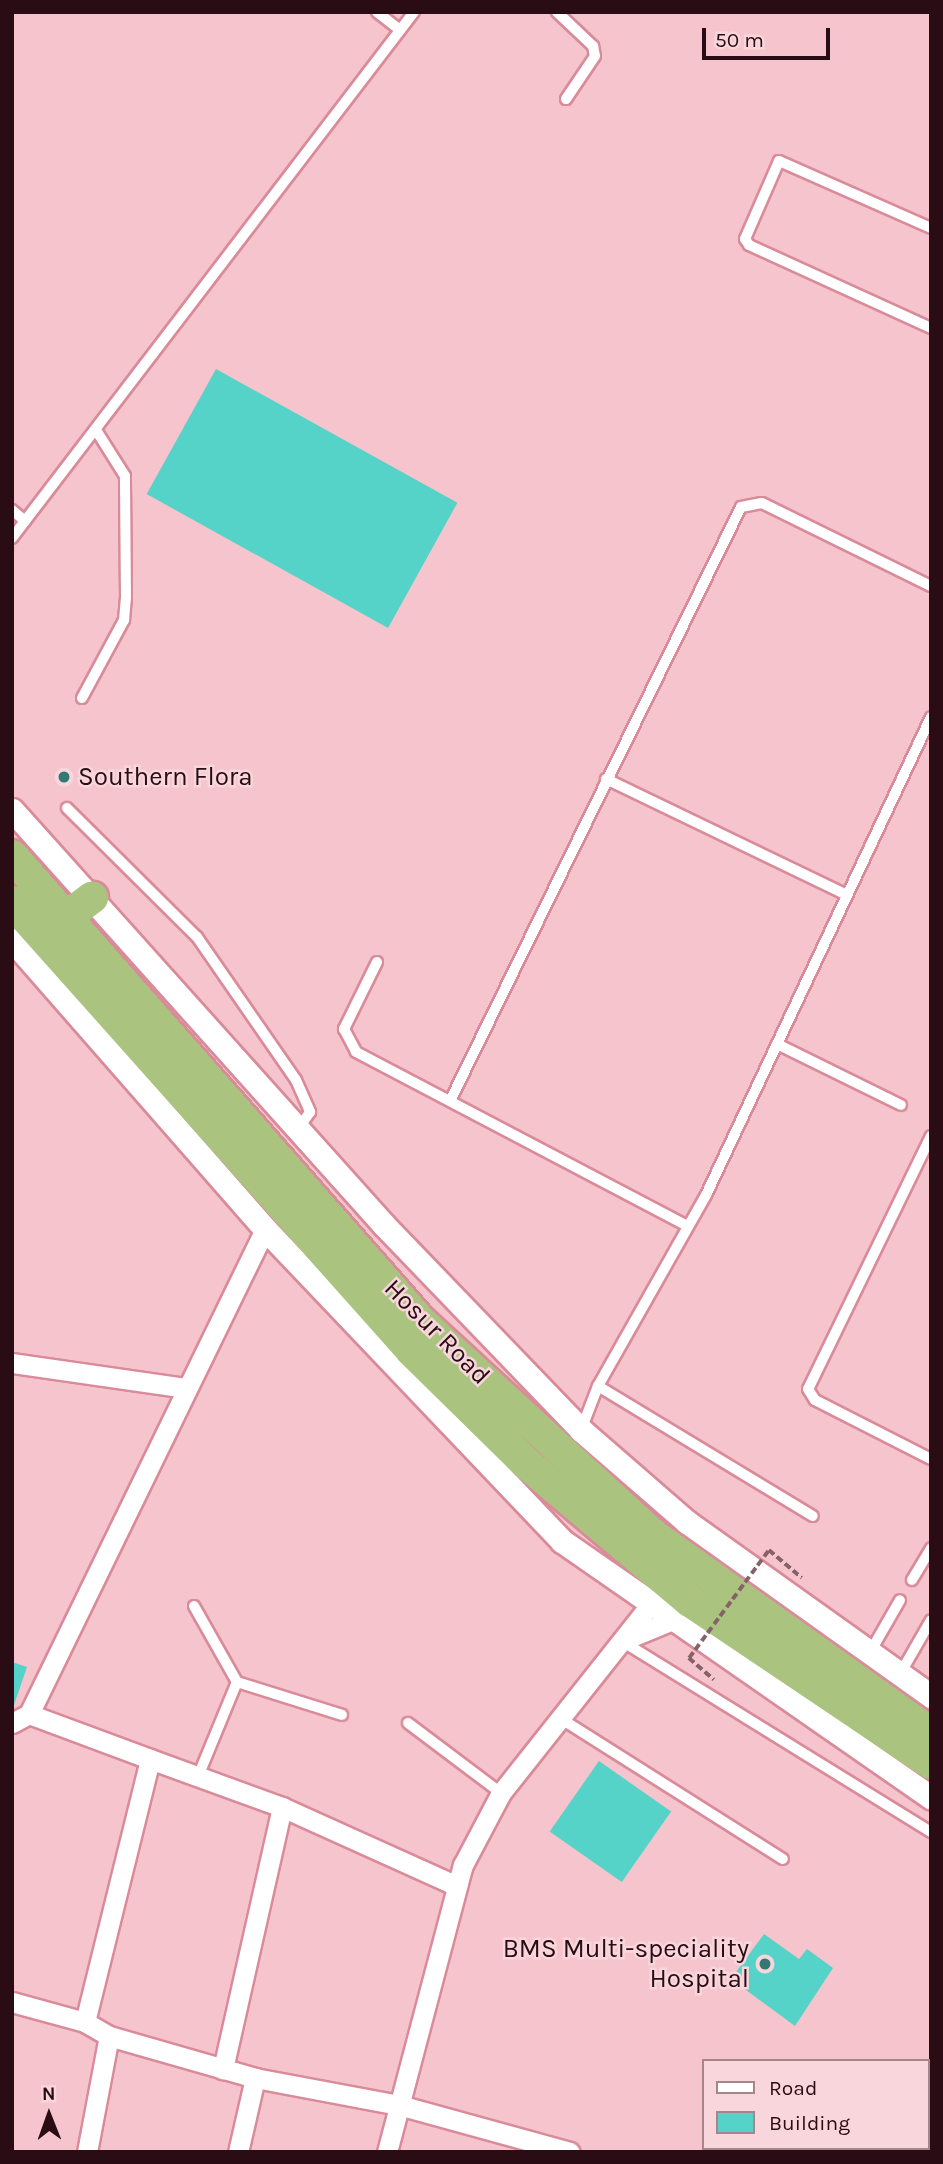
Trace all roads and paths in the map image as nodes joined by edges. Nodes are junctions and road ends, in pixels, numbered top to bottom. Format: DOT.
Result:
graph roads {
  1 [pos="377,12"];
  2 [pos="414,12"];
  3 [pos="557,12"];
  4 [pos="400,30"];
  5 [pos="566,99"];
  6 [pos="931,228"];
  7 [pos="931,328"];
  8 [pos="96,430"];
  9 [pos="12,510"];
  10 [pos="25,522"];
  11 [pos="12,538"];
  12 [pos="931,586"];
  13 [pos="82,698"];
  14 [pos="931,717"];
  15 [pos="606,779"];
  16 [pos="67,808"];
  17 [pos="12,810"];
  18 [pos="12,856"];
  19 [pos="847,895"];
  20 [pos="93,898"];
  21 [pos="12,902"];
  22 [pos="65,918"];
  23 [pos="30,947"];
  24 [pos="377,962"];
  25 [pos="777,1044"];
  26 [pos="450,1101"];
  27 [pos="901,1105"];
  28 [pos="297,1130"];
  29 [pos="931,1136"];
  30 [pos="688,1226"];
  31 [pos="265,1228"];
  32 [pos="12,1363"];
  33 [pos="598,1386"];
  34 [pos="186,1388"];
  35 [pos="581,1430"];
  36 [pos="931,1459"];
  37 [pos="813,1516"];
  38 [pos="931,1548"];
  39 [pos="803,1578"];
  40 [pos="912,1580"];
  41 [pos="900,1600"];
  42 [pos="650,1605"];
  43 [pos="194,1606"];
  44 [pos="931,1620"];
  45 [pos="670,1621"];
  46 [pos="627,1640"];
  47 [pos="868,1654"];
  48 [pos="900,1676"];
  49 [pos="237,1682"];
  50 [pos="720,1686"];
  51 [pos="931,1696"];
  52 [pos="18,1715"];
  53 [pos="342,1715"];
  54 [pos="563,1720"];
  55 [pos="408,1723"];
  56 [pos="931,1733"];
  57 [pos="150,1759"];
  58 [pos="931,1763"];
  59 [pos="199,1774"];
  60 [pos="501,1793"];
  61 [pos="931,1797"];
  62 [pos="282,1807"];
  63 [pos="931,1832"];
  64 [pos="783,1859"];
  65 [pos="457,1886"];
  66 [pos="12,2002"];
  67 [pos="85,2022"];
  68 [pos="109,2036"];
  69 [pos="223,2069"];
  70 [pos="255,2078"];
  71 [pos="399,2105"];
  72 [pos="506,2143"];
  73 [pos="87,2152"];
  74 [pos="238,2152"];
  75 [pos="387,2152"];
  76 [pos="570,2152"];
  1 -- 4 [label="lane"];
  2 -- 4 [label="lane"];
  3 -- 5 [label="lane"];
  4 -- 8 [label="lane"];
  6 -- 7 [label="lane"];
  8 -- 10 [label="lane"];
  8 -- 13 [label="lane"];
  9 -- 10 [label="lane"];
  10 -- 11 [label="lane"];
  12 -- 15 [label="lane"];
  14 -- 19 [label="lane"];
  15 -- 19 [label="lane"];
  15 -- 26 [label="lane"];
  16 -- 28 [label="lane"];
  17 -- 20 [label="street"];
  18 -- 22 [label="highway, Hosur Road"];
  19 -- 25 [label="lane"];
  20 -- 22 [label="highway"];
  20 -- 28 [label="street"];
  21 -- 23 [label="highway, Hosur Road"];
  22 -- 56 [label="highway, Hosur Road"];
  23 -- 31 [label="street"];
  23 -- 58 [label="highway, Hosur Road"];
  24 -- 26 [label="lane"];
  25 -- 27 [label="lane"];
  25 -- 30 [label="lane"];
  26 -- 30 [label="lane"];
  28 -- 35 [label="street"];
  29 -- 36 [label="lane"];
  30 -- 33 [label="lane"];
  31 -- 34 [label="street"];
  31 -- 42 [label="street"];
  32 -- 34 [label="street"];
  33 -- 35 [label="lane"];
  33 -- 37 [label="lane"];
  34 -- 52 [label="street"];
  35 -- 47 [label="street"];
  38 -- 40 [label="lane"];
  39 -- 50 [label="path, bridge"];
  41 -- 47 [label="lane"];
  42 -- 45 [label="street"];
  42 -- 46 [label="street"];
  43 -- 49 [label="lane"];
  44 -- 48 [label="lane"];
  45 -- 46 [label="street"];
  45 -- 61 [label="street"];
  46 -- 54 [label="street"];
  46 -- 63 [label="lane"];
  47 -- 48 [label="street"];
  48 -- 51 [label="street"];
  49 -- 53 [label="lane"];
  49 -- 59 [label="lane"];
  52 -- 57 [label="street"];
  54 -- 60 [label="street"];
  54 -- 64 [label="lane"];
  55 -- 60 [label="lane"];
  57 -- 59 [label="street"];
  57 -- 67 [label="street"];
  59 -- 62 [label="street"];
  60 -- 65 [label="street"];
  62 -- 65 [label="street"];
  62 -- 69 [label="street"];
  65 -- 71 [label="street"];
  66 -- 67 [label="street"];
  67 -- 68 [label="street"];
  68 -- 69 [label="street"];
  68 -- 73 [label="street"];
  69 -- 70 [label="street"];
  70 -- 71 [label="street"];
  70 -- 74 [label="street"];
  71 -- 72 [label="street"];
  71 -- 75 [label="street"];
  72 -- 76 [label="street"];
}
